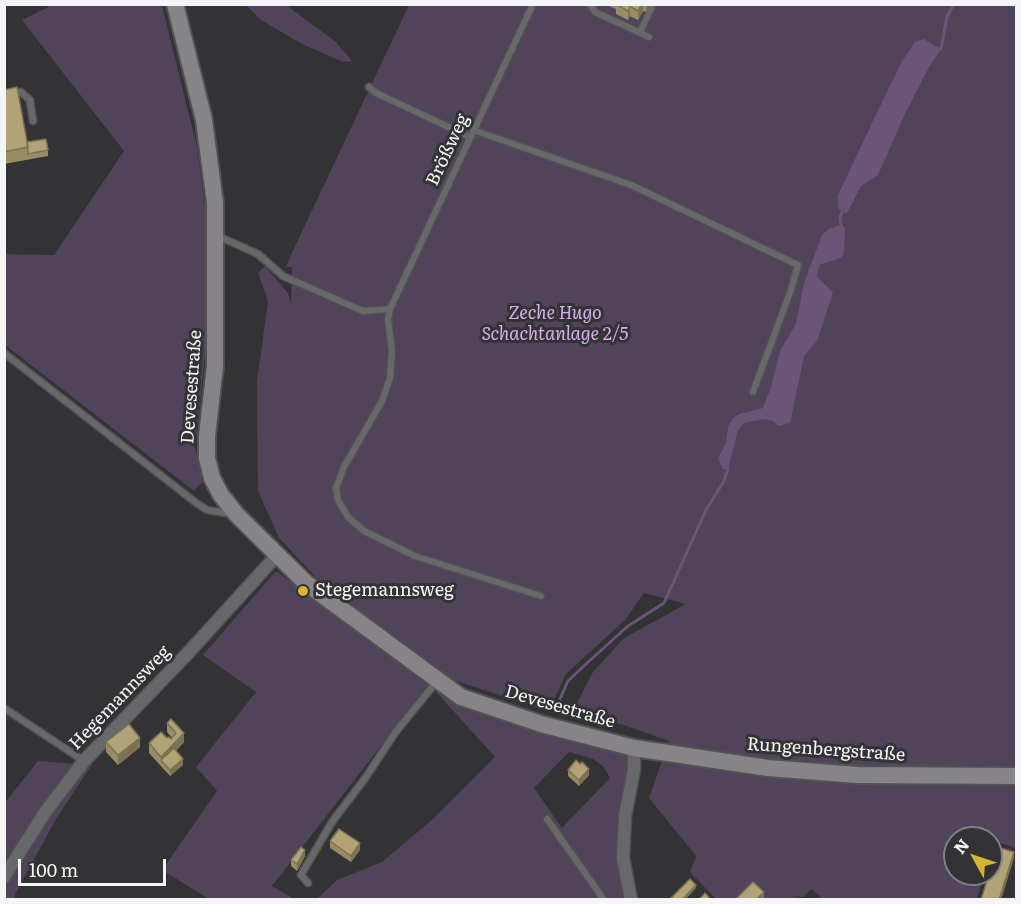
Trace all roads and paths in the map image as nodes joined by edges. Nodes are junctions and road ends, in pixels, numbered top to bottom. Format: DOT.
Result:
graph roads {
  1 [pos="175,4"];
  2 [pos="532,4"];
  3 [pos="590,4"];
  4 [pos="653,4"];
  5 [pos="640,33"];
  6 [pos="649,37"];
  7 [pos="369,87"];
  8 [pos="4,96"];
  9 [pos="33,121"];
  10 [pos="473,130"];
  11 [pos="470,137"];
  12 [pos="216,236"];
  13 [pos="390,309"];
  14 [pos="4,353"];
  15 [pos="753,392"];
  16 [pos="237,515"];
  17 [pos="277,555"];
  18 [pos="541,596"];
  19 [pos="437,681"];
  20 [pos="4,708"];
  21 [pos="634,748"];
  22 [pos="84,761"];
  23 [pos="1017,776"];
  24 [pos="547,819"];
  25 [pos="4,877"];
  26 [pos="308,883"];
  27 [pos="604,900"];
  28 [pos="631,900"];
  1 -- 12 [label="street, Devesestraße"];
  2 -- 10 [label="lane, Brößweg"];
  3 -- 5 [label="lane"];
  4 -- 5 [label="lane"];
  5 -- 6 [label="lane"];
  7 -- 11 [label="lane"];
  8 -- 9 [label="lane"];
  10 -- 11 [label="lane, Brößweg"];
  10 -- 15 [label="lane"];
  11 -- 13 [label="lane, Brößweg"];
  12 -- 13 [label="lane"];
  12 -- 16 [label="street, Devesestraße"];
  13 -- 18 [label="lane"];
  14 -- 16 [label="lane"];
  16 -- 17 [label="street, Devesestraße"];
  17 -- 19 [label="street, Devesestraße"];
  17 -- 22 [label="street, Hegemannsweg"];
  19 -- 21 [label="street, Devesestraße"];
  19 -- 26 [label="lane"];
  20 -- 22 [label="lane"];
  21 -- 23 [label="street, Rungenbergstraße"];
  21 -- 28 [label="street"];
  22 -- 25 [label="street, Hegemannsweg"];
  24 -- 27 [label="lane"];
}
